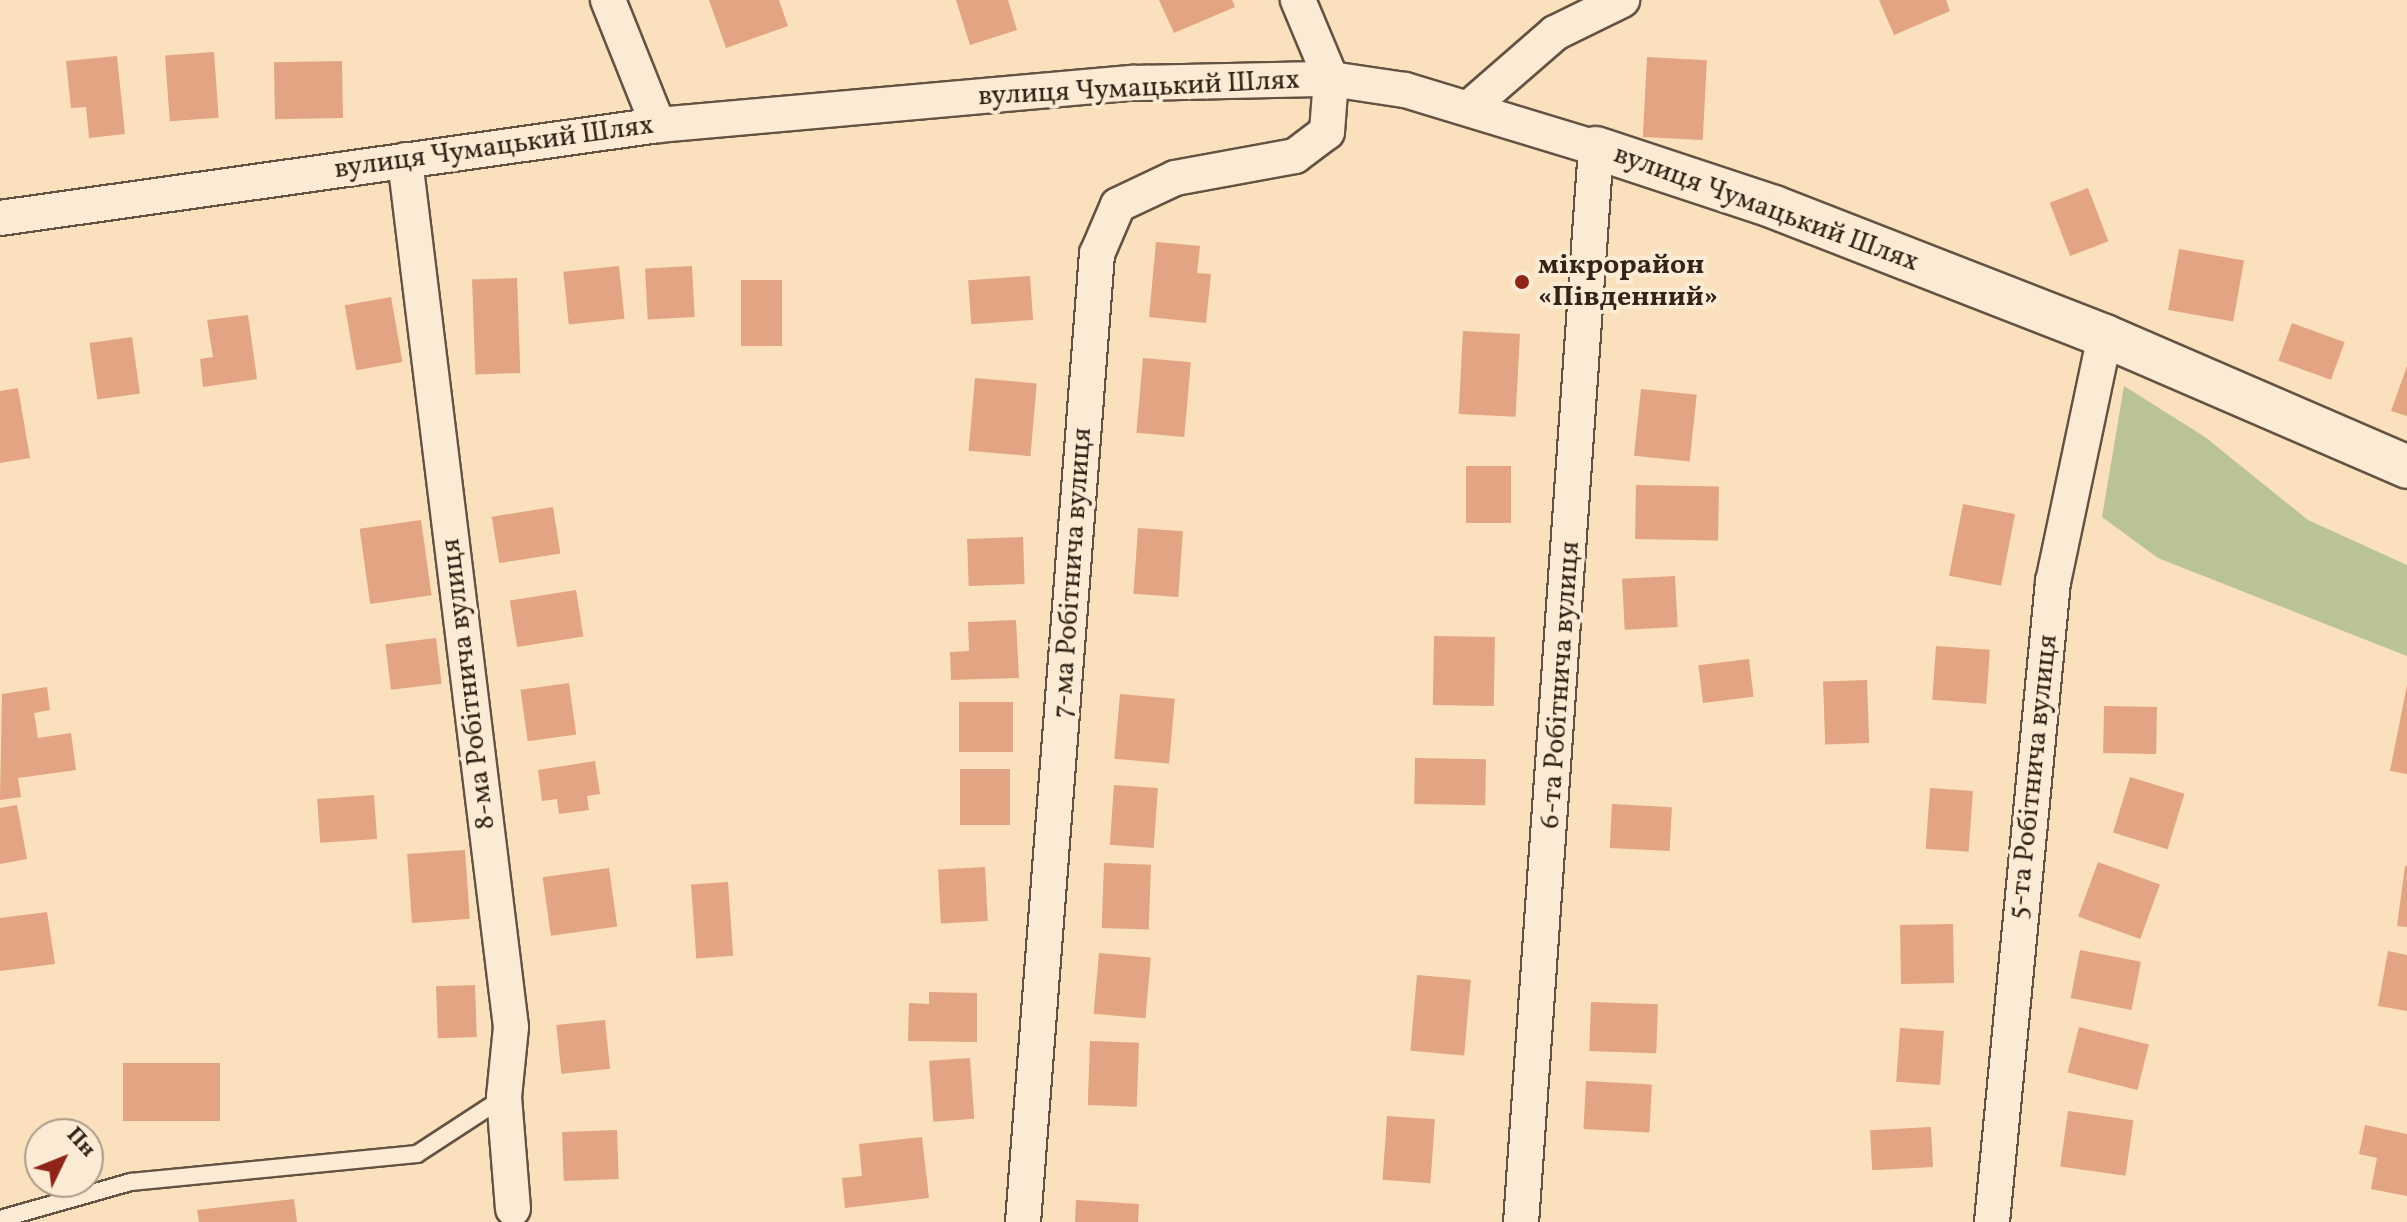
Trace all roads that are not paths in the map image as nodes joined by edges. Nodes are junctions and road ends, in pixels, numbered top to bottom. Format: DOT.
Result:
graph roads {
  1 [pos="608,0"];
  2 [pos="1298,0"];
  3 [pos="1622,0"];
  4 [pos="1331,79"];
  5 [pos="1470,107"];
  6 [pos="658,125"];
  7 [pos="1596,148"];
  8 [pos="405,160"];
  9 [pos="0,218"];
  10 [pos="2105,336"];
  11 [pos="2407,467"];
  12 [pos="504,1097"];
  13 [pos="513,1209"];
  14 [pos="0,1219"];
  15 [pos="1023,1222"];
  16 [pos="1521,1222"];
  17 [pos="1992,1222"];
  1 -- 6 [label="street"];
  2 -- 4 [label="street"];
  3 -- 5 [label="street"];
  4 -- 5 [label="street, вулиця Чумацький Шлях"];
  4 -- 6 [label="street, вулиця Чумацький Шлях"];
  4 -- 15 [label="street, 7-ма Робітнича вулиця"];
  5 -- 7 [label="street, вулиця Чумацький Шлях"];
  6 -- 8 [label="street, вулиця Чумацький Шлях"];
  7 -- 10 [label="street, вулиця Чумацький Шлях"];
  7 -- 16 [label="street, 6-та Робітнича вулиця"];
  8 -- 9 [label="street, вулиця Чумацький Шлях"];
  8 -- 12 [label="street, 8-ма Робітнича вулиця"];
  10 -- 11 [label="street, вулиця Чумацький Шлях"];
  10 -- 17 [label="street, 5-та Робітнича вулиця"];
  12 -- 13 [label="street, 8-ма Робітнича вулиця"];
  12 -- 14 [label="lane"];
}
